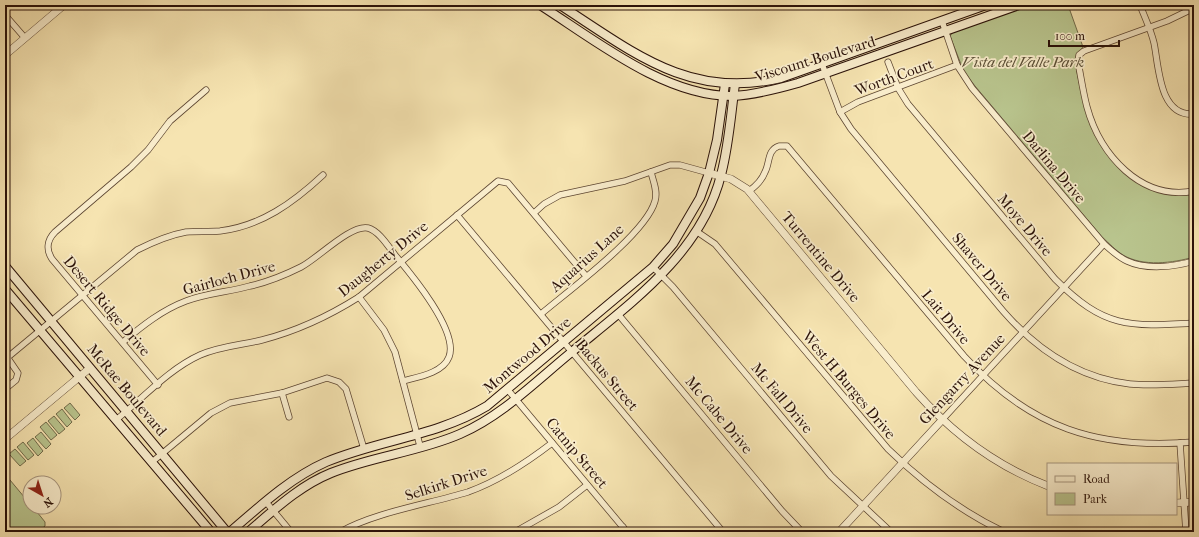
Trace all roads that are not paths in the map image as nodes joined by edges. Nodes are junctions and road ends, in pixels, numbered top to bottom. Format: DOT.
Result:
graph roads {
  1 [pos="64,5"];
  2 [pos="540,5"];
  3 [pos="560,5"];
  4 [pos="986,5"];
  5 [pos="1019,5"];
  6 [pos="1140,5"];
  7 [pos="553,8"];
  8 [pos="1194,8"];
  9 [pos="5,14"];
  10 [pos="942,21"];
  11 [pos="1148,28"];
  12 [pos="945,31"];
  13 [pos="25,38"];
  14 [pos="636,54"];
  15 [pos="5,55"];
  16 [pos="631,62"];
  17 [pos="888,62"];
  18 [pos="822,64"];
  19 [pos="957,66"];
  20 [pos="825,73"];
  21 [pos="725,84"];
  22 [pos="735,84"];
  23 [pos="898,88"];
  24 [pos="206,90"];
  25 [pos="723,95"];
  26 [pos="734,96"];
  27 [pos="840,112"];
  28 [pos="1194,114"];
  29 [pos="651,172"];
  30 [pos="709,173"];
  31 [pos="323,175"];
  32 [pos="721,175"];
  33 [pos="749,191"];
  34 [pos="1194,191"];
  35 [pos="534,213"];
  36 [pos="457,215"];
  37 [pos="696,231"];
  38 [pos="1104,244"];
  39 [pos="1194,261"];
  40 [pos="401,262"];
  41 [pos="5,266"];
  42 [pos="653,267"];
  43 [pos="661,275"];
  44 [pos="586,276"];
  45 [pos="1064,288"];
  46 [pos="5,289"];
  47 [pos="82,295"];
  48 [pos="359,297"];
  49 [pos="541,314"];
  50 [pos="618,314"];
  51 [pos="51,321"];
  52 [pos="1194,322"];
  53 [pos="40,330"];
  54 [pos="1023,332"];
  55 [pos="123,342"];
  56 [pos="564,342"];
  57 [pos="572,352"];
  58 [pos="6,355"];
  59 [pos="90,368"];
  60 [pos="79,376"];
  61 [pos="983,376"];
  62 [pos="403,381"];
  63 [pos="1194,383"];
  64 [pos="158,385"];
  65 [pos="5,389"];
  66 [pos="508,390"];
  67 [pos="282,393"];
  68 [pos="516,399"];
  69 [pos="126,412"];
  70 [pos="289,417"];
  71 [pos="116,420"];
  72 [pos="942,420"];
  73 [pos="146,435"];
  74 [pos="417,435"];
  75 [pos="5,439"];
  76 [pos="1194,442"];
  77 [pos="136,443"];
  78 [pos="552,443"];
  79 [pos="1180,444"];
  80 [pos="420,446"];
  81 [pos="364,449"];
  82 [pos="162,454"];
  83 [pos="152,462"];
  84 [pos="902,463"];
  85 [pos="587,485"];
  86 [pos="1047,486"];
  87 [pos="196,496"];
  88 [pos="266,502"];
  89 [pos="1194,502"];
  90 [pos="187,503"];
  91 [pos="1177,503"];
  92 [pos="1184,503"];
  93 [pos="862,507"];
  94 [pos="273,511"];
  95 [pos="625,530"];
  96 [pos="211,532"];
  97 [pos="227,532"];
  98 [pos="230,532"];
  99 [pos="248,532"];
  100 [pos="291,532"];
  101 [pos="340,532"];
  102 [pos="515,532"];
  103 [pos="618,532"];
  104 [pos="723,532"];
  105 [pos="802,532"];
  106 [pos="839,532"];
  107 [pos="891,532"];
  108 [pos="1004,532"];
  109 [pos="1186,532"];
  1 -- 13 [label="street"];
  2 -- 7 [label="main road, Viscount Boulevard"];
  3 -- 14 [label="main road, Viscount Boulevard"];
  4 -- 10 [label="main road, Viscount Boulevard"];
  5 -- 12 [label="main road, Viscount Boulevard"];
  6 -- 11 [label="street"];
  7 -- 16 [label="main road, Viscount Boulevard"];
  8 -- 11 [label="street"];
  9 -- 13 [label="street"];
  10 -- 12 [label="street, Darlina Drive"];
  10 -- 18 [label="main road, Viscount Boulevard"];
  11 -- 28 [label="street"];
  11 -- 34 [label="street"];
  12 -- 19 [label="street, Darlina Drive"];
  12 -- 20 [label="main road, Viscount Boulevard"];
  13 -- 15 [label="street"];
  14 -- 16 [label="main road"];
  14 -- 21 [label="main road, Viscount Boulevard"];
  16 -- 25 [label="main road, Viscount Boulevard"];
  17 -- 23 [label="street, Moye Drive"];
  18 -- 20 [label="street, Shaver Drive"];
  18 -- 22 [label="main road, Viscount Boulevard"];
  19 -- 23 [label="street, Worth Court"];
  19 -- 38 [label="street, Darlina Drive"];
  20 -- 26 [label="main road, Viscount Boulevard"];
  20 -- 27 [label="street, Shaver Drive"];
  21 -- 22 [label="main road, Viscount Boulevard"];
  21 -- 25 [label="main road, Montwood Drive"];
  22 -- 26 [label="main road, Montwood Drive"];
  23 -- 27 [label="street, Worth Court"];
  23 -- 45 [label="street, Moye Drive"];
  24 -- 47 [label="street, Desert Ridge Drive"];
  25 -- 26 [label="main road, Viscount Boulevard"];
  25 -- 30 [label="main road, Montwood Drive"];
  26 -- 32 [label="main road, Montwood Drive"];
  27 -- 54 [label="street, Shaver Drive"];
  29 -- 30 [label="street, Turrentine Drive"];
  29 -- 35 [label="street, Turrentine Drive"];
  29 -- 44 [label="street, Aquarius Lane"];
  30 -- 32 [label="street, Turrentine Drive"];
  30 -- 42 [label="main road, Montwood Drive"];
  31 -- 47 [label="street"];
  32 -- 33 [label="street, Turrentine Drive"];
  32 -- 37 [label="main road, Montwood Drive"];
  33 -- 61 [label="street, Lait Drive"];
  33 -- 72 [label="street, Turrentine Drive"];
  35 -- 36 [label="street, Daugherty Drive"];
  35 -- 44 [label="street, Daugherty Drive"];
  36 -- 40 [label="street, Daugherty Drive"];
  36 -- 49 [label="street, Backus Street"];
  37 -- 43 [label="main road, Montwood Drive"];
  37 -- 84 [label="street, West H Burges Drive"];
  38 -- 39 [label="street, Darlina Drive"];
  38 -- 45 [label="street, Glengarry Avenue"];
  40 -- 48 [label="street, Daugherty Drive"];
  40 -- 55 [label="street, Gairloch Drive"];
  40 -- 62 [label="street, Gairloch Drive"];
  41 -- 51 [label="main road, McRae Boulevard"];
  42 -- 43 [label="street, Mc Fall Drive"];
  42 -- 56 [label="main road, Montwood Drive"];
  43 -- 50 [label="main road, Montwood Drive"];
  43 -- 93 [label="street, Mc Fall Drive"];
  44 -- 49 [label="street, Aquarius Lane"];
  45 -- 52 [label="street, Moye Drive"];
  45 -- 54 [label="street, Glengarry Avenue"];
  46 -- 53 [label="main road, McRae Boulevard"];
  47 -- 51 [label="street"];
  47 -- 55 [label="street, Desert Ridge Drive"];
  48 -- 62 [label="street"];
  48 -- 64 [label="street, Daugherty Drive"];
  49 -- 56 [label="street, Backus Street"];
  50 -- 57 [label="main road, Montwood Drive"];
  50 -- 105 [label="street, Mc Cabe Drive"];
  51 -- 53 [label="street"];
  51 -- 59 [label="main road, McRae Boulevard"];
  53 -- 58 [label="street"];
  53 -- 60 [label="main road, McRae Boulevard"];
  54 -- 61 [label="street, Glengarry Avenue"];
  54 -- 63 [label="street, Shaver Drive"];
  55 -- 64 [label="street, Desert Ridge Drive"];
  56 -- 57 [label="street, Backus Street"];
  56 -- 66 [label="main road, Montwood Drive"];
  57 -- 68 [label="main road, Montwood Drive"];
  57 -- 104 [label="street, Backus Street"];
  58 -- 65 [label="street"];
  59 -- 60 [label="street"];
  59 -- 69 [label="main road, McRae Boulevard"];
  60 -- 71 [label="main road, McRae Boulevard"];
  60 -- 75 [label="street"];
  61 -- 72 [label="street, Glengarry Avenue"];
  61 -- 79 [label="street, Lait Drive"];
  62 -- 74 [label="street"];
  64 -- 69 [label="street, Daugherty Drive"];
  66 -- 68 [label="street, Catnip Street"];
  66 -- 74 [label="main road, Montwood Drive"];
  67 -- 70 [label="street"];
  67 -- 81 [label="street"];
  67 -- 82 [label="street"];
  68 -- 78 [label="street, Catnip Street"];
  68 -- 80 [label="main road, Montwood Drive"];
  69 -- 71 [label="street, Daugherty Drive"];
  69 -- 73 [label="main road, McRae Boulevard"];
  71 -- 77 [label="main road, McRae Boulevard"];
  72 -- 84 [label="street, Glengarry Avenue"];
  72 -- 86 [label="street, Turrentine Drive"];
  73 -- 77 [label="main road"];
  73 -- 82 [label="main road, McRae Boulevard"];
  74 -- 80 [label="street"];
  74 -- 81 [label="main road, Montwood Drive"];
  76 -- 79 [label="street, Lait Drive"];
  77 -- 83 [label="main road, McRae Boulevard"];
  78 -- 85 [label="street, Catnip Street"];
  78 -- 101 [label="street, Selkirk Drive"];
  79 -- 92 [label="street"];
  80 -- 94 [label="main road, Montwood Drive"];
  81 -- 88 [label="main road, Montwood Drive"];
  82 -- 83 [label="street"];
  82 -- 87 [label="main road, McRae Boulevard"];
  83 -- 90 [label="main road, McRae Boulevard"];
  84 -- 93 [label="street, Glengarry Avenue"];
  84 -- 108 [label="street, West H Burges Drive"];
  85 -- 95 [label="street, Catnip Street"];
  85 -- 102 [label="street"];
  87 -- 90 [label="main road"];
  87 -- 97 [label="main road, McRae Boulevard"];
  88 -- 94 [label="street"];
  88 -- 98 [label="main road, Montwood Drive"];
  89 -- 92 [label="street"];
  90 -- 96 [label="main road, McRae Boulevard"];
  91 -- 92 [label="street"];
  92 -- 109 [label="street"];
  93 -- 106 [label="street, Glengarry Avenue"];
  93 -- 107 [label="street, Mc Fall Drive"];
  94 -- 99 [label="main road, Montwood Drive"];
  94 -- 100 [label="street"];
  95 -- 103 [label="street"];
}
